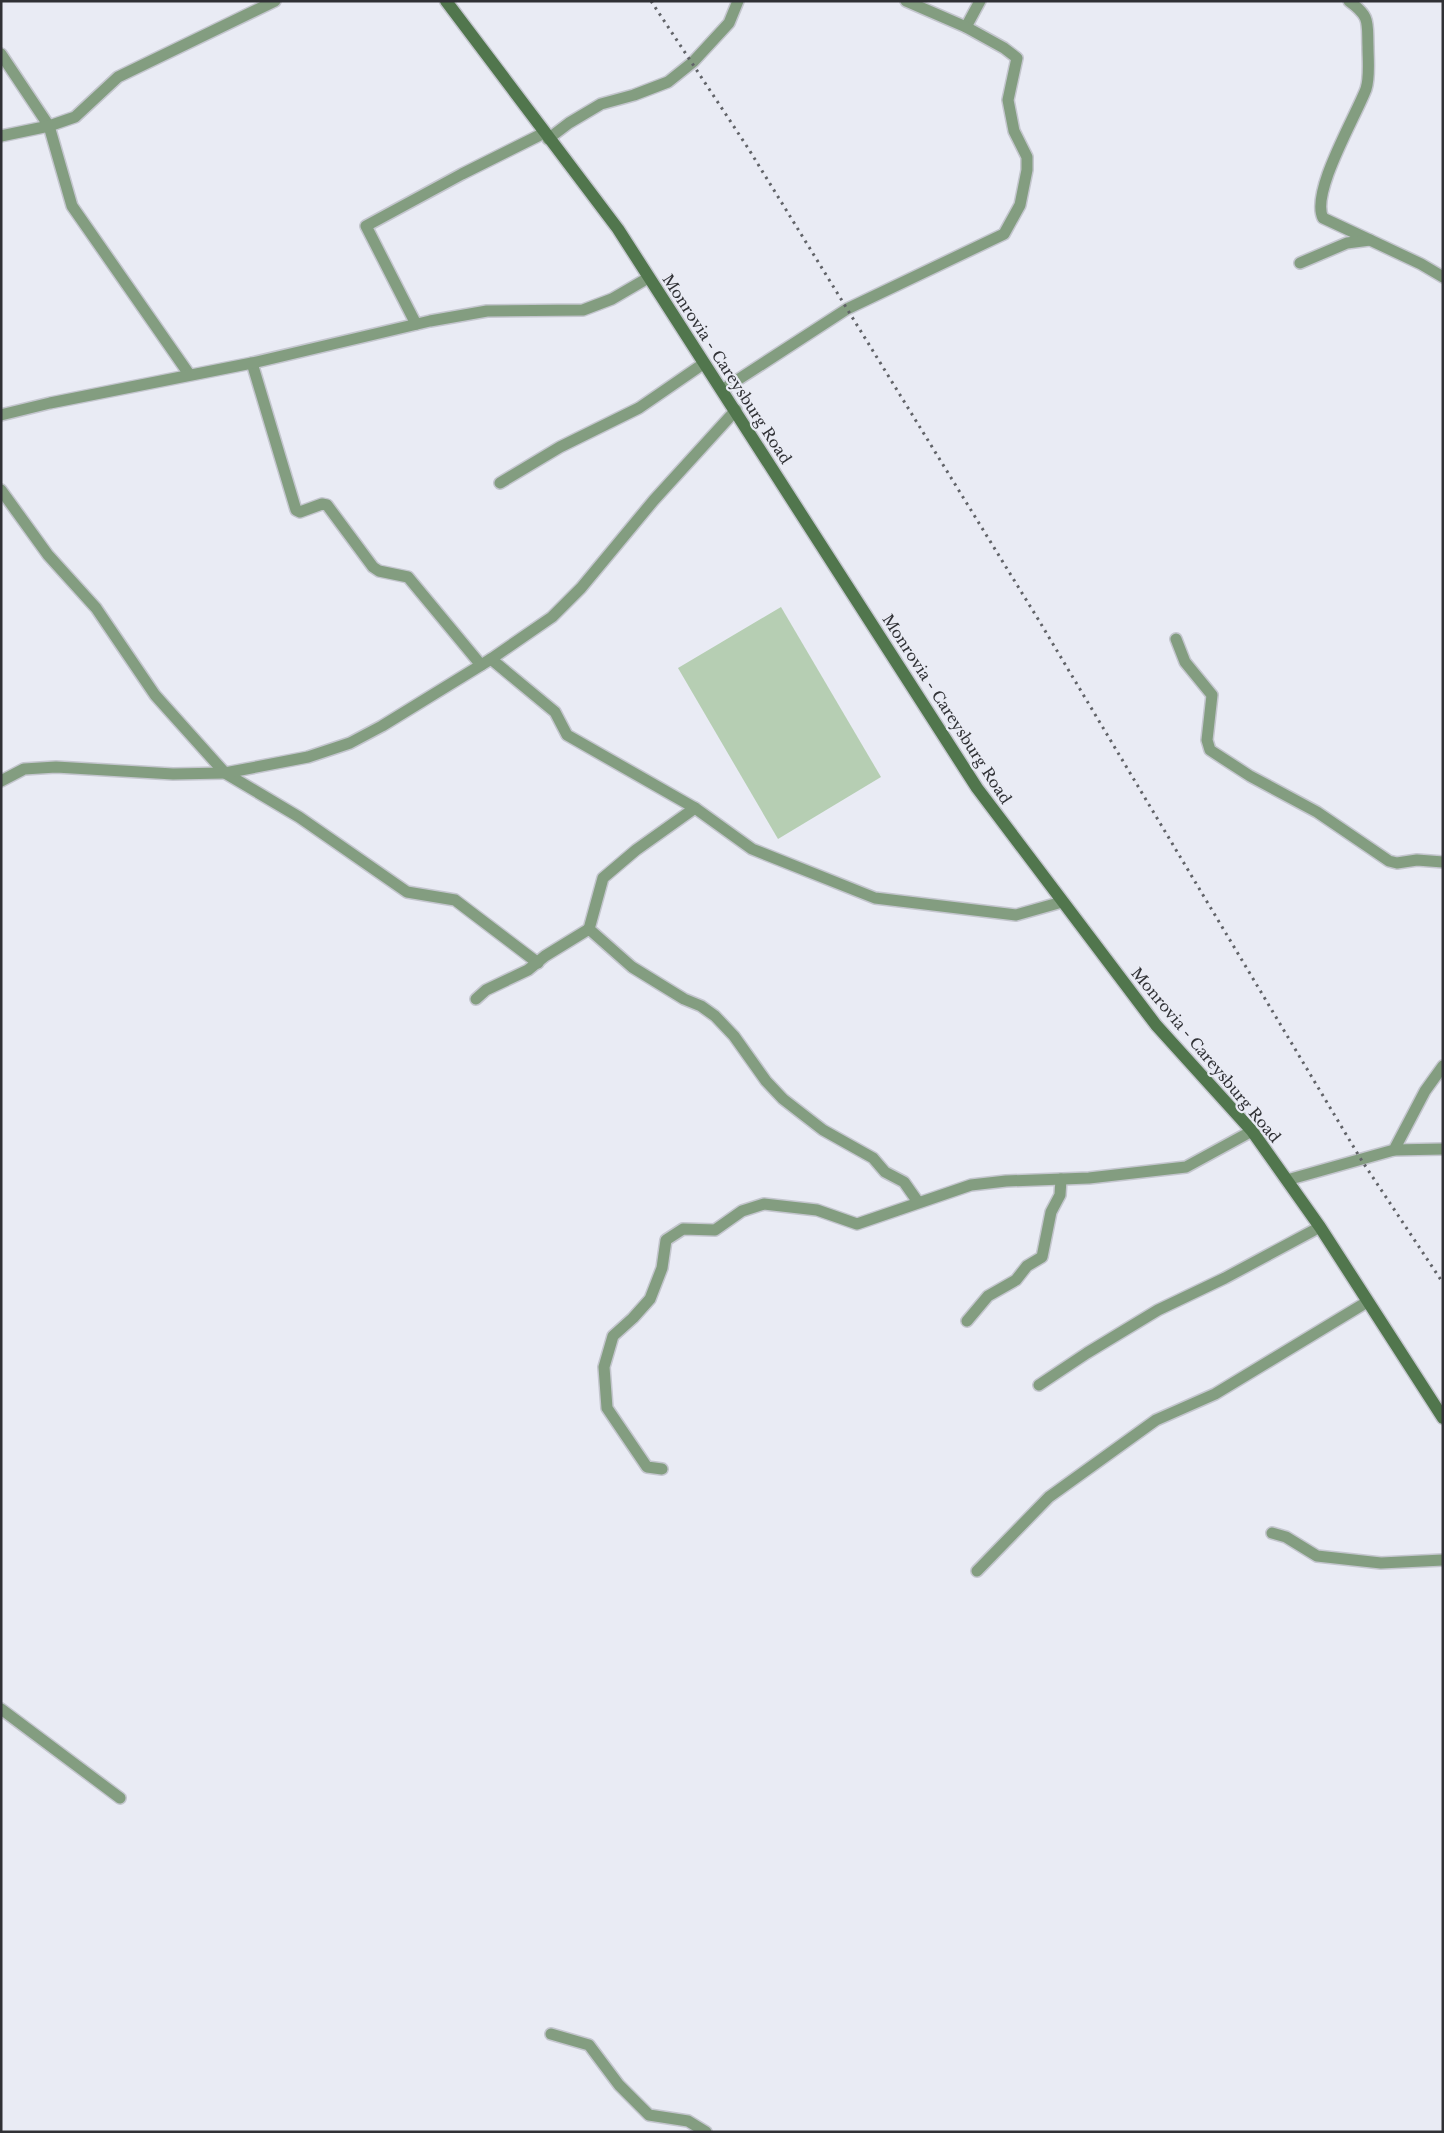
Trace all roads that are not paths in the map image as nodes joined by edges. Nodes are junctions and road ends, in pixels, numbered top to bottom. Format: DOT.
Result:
graph roads {
  1 [pos="275,1"];
  2 [pos="446,1"];
  3 [pos="738,1"];
  4 [pos="906,1"];
  5 [pos="980,1"];
  6 [pos="1349,1"];
  7 [pos="966,27"];
  8 [pos="1,54"];
  9 [pos="50,126"];
  10 [pos="1,136"];
  11 [pos="546,136"];
  12 [pos="1370,240"];
  13 [pos="1300,263"];
  14 [pos="1443,277"];
  15 [pos="648,278"];
  16 [pos="416,324"];
  17 [pos="252,363"];
  18 [pos="703,364"];
  19 [pos="189,374"];
  20 [pos="722,390"];
  21 [pos="736,410"];
  22 [pos="3,412"];
  23 [pos="500,483"];
  24 [pos="1,490"];
  25 [pos="1176,639"];
  26 [pos="486,662"];
  27 [pos="225,773"];
  28 [pos="1,781"];
  29 [pos="695,808"];
  30 [pos="1443,862"];
  31 [pos="1062,902"];
  32 [pos="589,929"];
  33 [pos="538,963"];
  34 [pos="476,999"];
  35 [pos="1443,1066"];
  36 [pos="1252,1131"];
  37 [pos="1443,1149"];
  38 [pos="1394,1150"];
  39 [pos="1061,1179"];
  40 [pos="1287,1180"];
  41 [pos="918,1202"];
  42 [pos="1320,1227"];
  43 [pos="1367,1302"];
  44 [pos="967,1321"];
  45 [pos="1039,1385"];
  46 [pos="1443,1418"];
  47 [pos="662,1469"];
  48 [pos="1272,1533"];
  49 [pos="1443,1560"];
  50 [pos="977,1571"];
  51 [pos="1,1709"];
  52 [pos="120,1798"];
  53 [pos="551,2034"];
  54 [pos="706,2132"];
  1 -- 9 [label="street"];
  2 -- 11 [label="main road, Monrovia - Careysburg Road"];
  3 -- 11 [label="street"];
  4 -- 7 [label="street"];
  5 -- 7 [label="street"];
  6 -- 12 [label="street"];
  7 -- 20 [label="street"];
  8 -- 9 [label="street"];
  9 -- 10 [label="street"];
  9 -- 19 [label="street"];
  11 -- 15 [label="main road, Monrovia - Careysburg Road"];
  11 -- 16 [label="street"];
  12 -- 13 [label="street"];
  12 -- 14 [label="street"];
  15 -- 16 [label="street"];
  15 -- 18 [label="main road, Monrovia - Careysburg Road"];
  16 -- 17 [label="street"];
  17 -- 19 [label="street"];
  17 -- 26 [label="street"];
  18 -- 20 [label="main road, Monrovia - Careysburg Road"];
  18 -- 23 [label="street"];
  19 -- 22 [label="street"];
  20 -- 21 [label="main road, Monrovia - Careysburg Road"];
  21 -- 26 [label="street"];
  21 -- 31 [label="main road, Monrovia - Careysburg Road"];
  24 -- 27 [label="street"];
  25 -- 30 [label="street"];
  26 -- 27 [label="street"];
  26 -- 29 [label="street"];
  27 -- 28 [label="street"];
  27 -- 33 [label="street"];
  29 -- 31 [label="street"];
  29 -- 32 [label="street"];
  31 -- 36 [label="main road, Monrovia - Careysburg Road"];
  32 -- 33 [label="street"];
  32 -- 41 [label="street"];
  33 -- 34 [label="street"];
  35 -- 38 [label="street"];
  36 -- 39 [label="street"];
  36 -- 40 [label="main road, Monrovia - Careysburg Road"];
  37 -- 38 [label="street"];
  38 -- 40 [label="street"];
  39 -- 41 [label="street"];
  39 -- 44 [label="street"];
  40 -- 42 [label="main road, Monrovia - Careysburg Road"];
  41 -- 47 [label="street"];
  42 -- 43 [label="main road, Monrovia - Careysburg Road"];
  42 -- 45 [label="street"];
  43 -- 46 [label="main road, Monrovia - Careysburg Road"];
  43 -- 50 [label="street"];
  48 -- 49 [label="street"];
  51 -- 52 [label="street"];
  53 -- 54 [label="street"];
}
